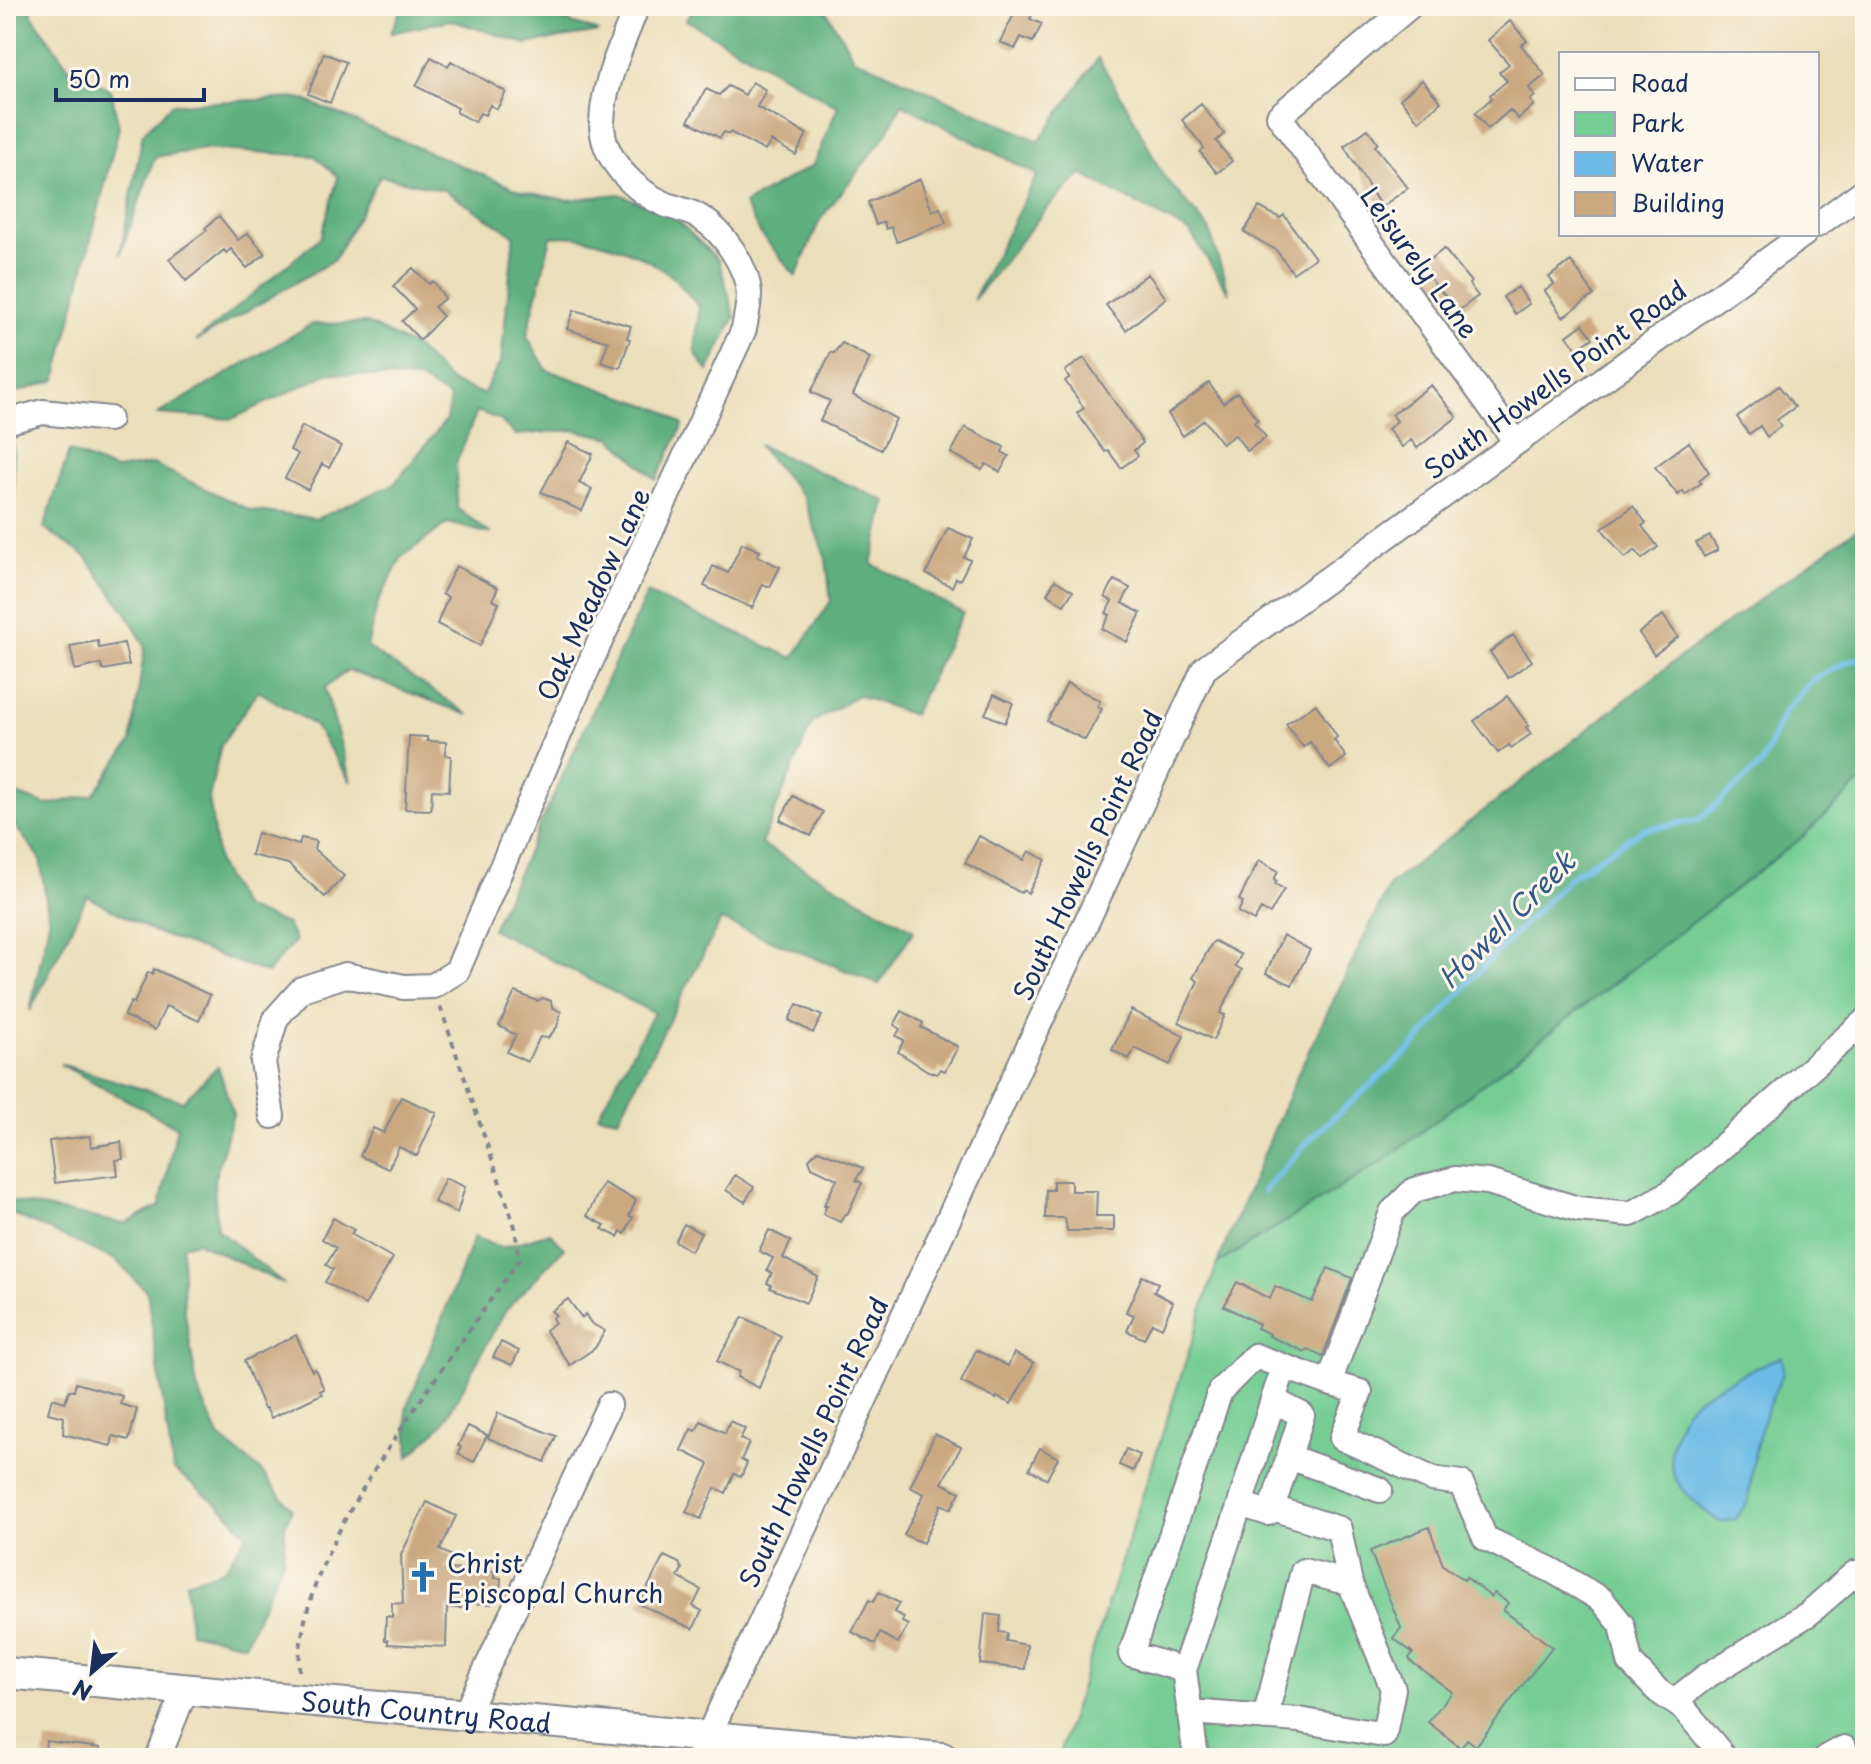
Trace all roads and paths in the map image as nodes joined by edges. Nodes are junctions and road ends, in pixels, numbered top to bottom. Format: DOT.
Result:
graph roads {
  1 [pos="637,6"];
  2 [pos="1410,6"];
  3 [pos="1865,190"];
  4 [pos="1819,224"];
  5 [pos="1801,236"];
  6 [pos="109,419"];
  7 [pos="6,422"];
  8 [pos="1516,442"];
  9 [pos="433,986"];
  10 [pos="1865,1021"];
  11 [pos="272,1116"];
  12 [pos="1284,1367"];
  13 [pos="1329,1383"];
  14 [pos="1273,1400"];
  15 [pos="609,1405"];
  16 [pos="1289,1457"];
  17 [pos="1380,1490"];
  18 [pos="1240,1504"];
  19 [pos="1270,1507"];
  20 [pos="1855,1573"];
  21 [pos="1350,1583"];
  22 [pos="1184,1670"];
  23 [pos="299,1671"];
  24 [pos="6,1673"];
  25 [pos="186,1688"];
  26 [pos="1674,1701"];
  27 [pos="1189,1712"];
  28 [pos="464,1717"];
  29 [pos="1265,1718"];
  30 [pos="703,1747"];
  31 [pos="158,1758"];
  32 [pos="942,1758"];
  33 [pos="1196,1758"];
  34 [pos="1725,1758"];
  1 -- 9 [label="street, Oak Meadow Lane"];
  2 -- 8 [label="street, Leisurely Lane"];
  3 -- 4 [label="street"];
  5 -- 8 [label="street, South Howells Point Road"];
  6 -- 7 [label="street"];
  8 -- 30 [label="street, South Howells Point Road"];
  9 -- 11 [label="street"];
  9 -- 23 [label="path"];
  10 -- 13 [label="street"];
  12 -- 13 [label="street"];
  12 -- 14 [label="street"];
  12 -- 22 [label="street"];
  13 -- 26 [label="street"];
  14 -- 16 [label="street"];
  14 -- 18 [label="street"];
  15 -- 28 [label="street"];
  16 -- 17 [label="street"];
  16 -- 19 [label="street"];
  18 -- 19 [label="street"];
  18 -- 22 [label="street"];
  19 -- 21 [label="street"];
  20 -- 26 [label="street"];
  21 -- 29 [label="street"];
  21 -- 29 [label="street"];
  22 -- 27 [label="street"];
  24 -- 25 [label="main road, South Country Road"];
  25 -- 28 [label="main road, South Country Road"];
  25 -- 31 [label="street"];
  26 -- 34 [label="street"];
  27 -- 29 [label="street"];
  27 -- 33 [label="street"];
  28 -- 30 [label="main road, South Country Road"];
  30 -- 32 [label="main road, South Country Road"];
}
